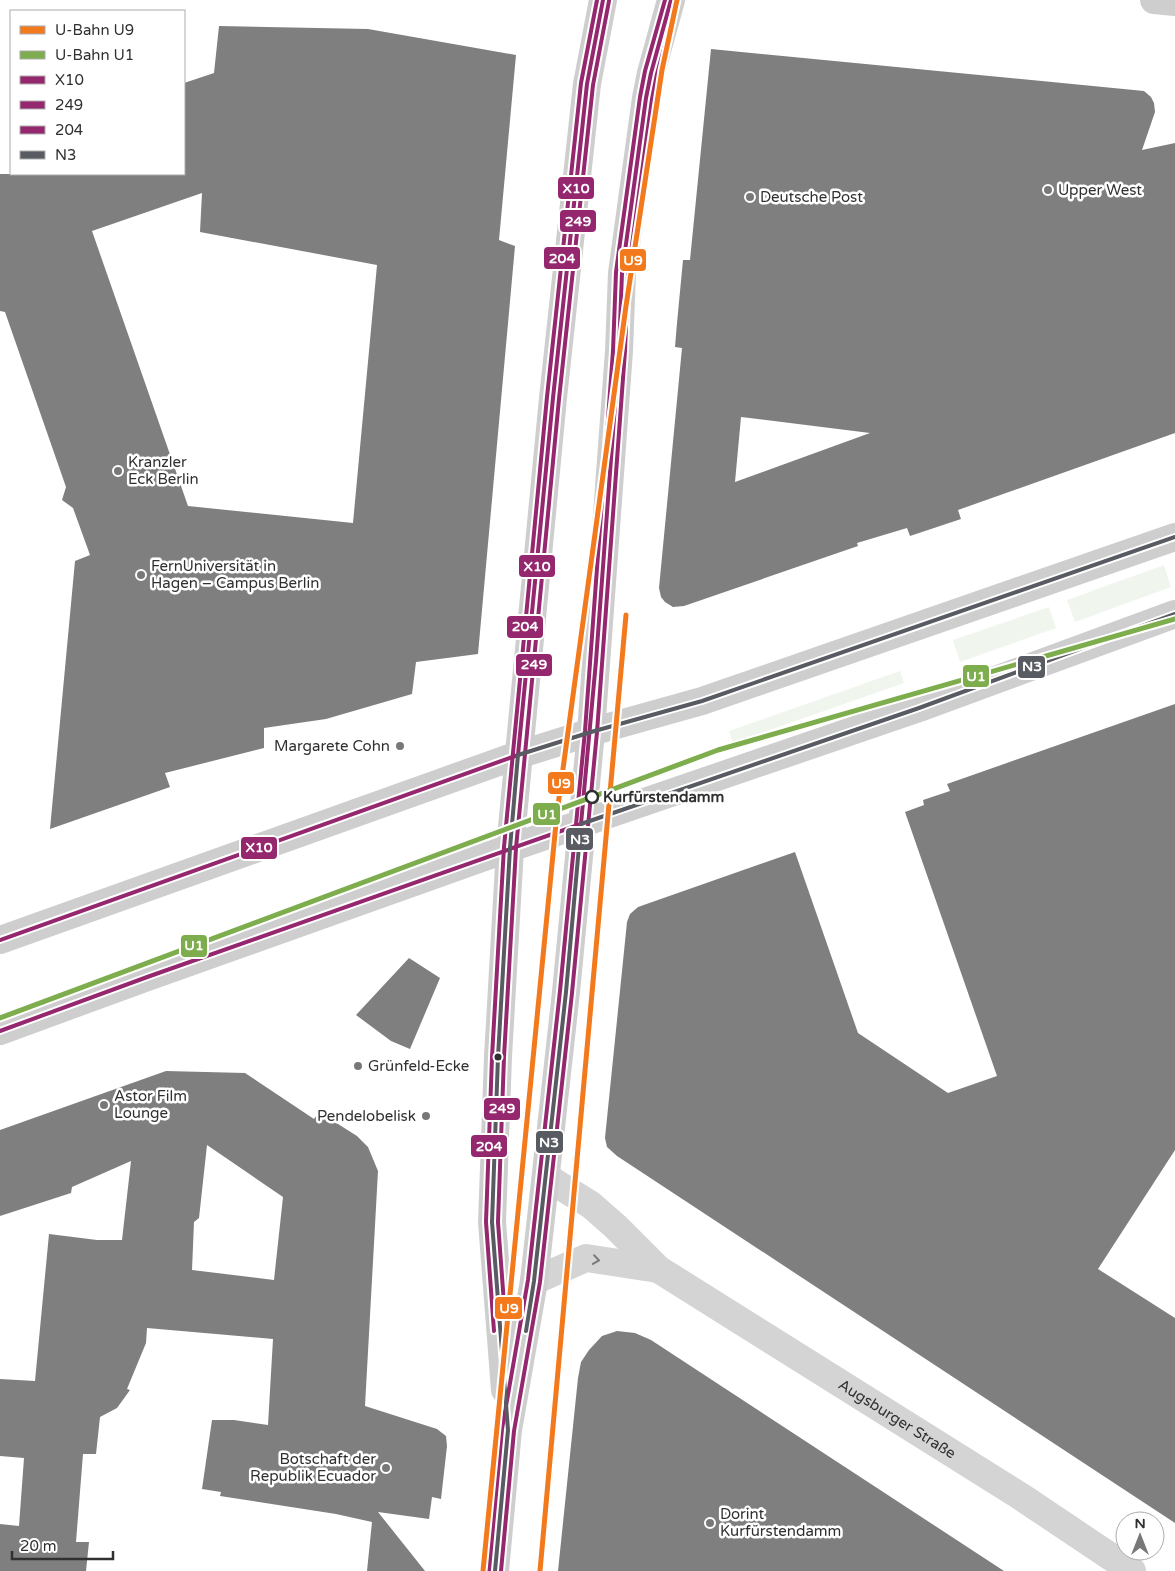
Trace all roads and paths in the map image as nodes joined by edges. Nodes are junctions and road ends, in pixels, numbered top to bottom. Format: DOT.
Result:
graph roads {
  1 [pos="603,0"];
  2 [pos="671,0"];
  3 [pos="1154,0"];
  4 [pos="1175,2"];
  5 [pos="1175,537"];
  6 [pos="1175,614"];
  7 [pos="591,732"];
  8 [pos="518,755"];
  9 [pos="581,824"];
  10 [pos="510,848"];
  11 [pos="0,940"];
  12 [pos="0,1031"];
  13 [pos="546,1177"];
  14 [pos="658,1269"];
  15 [pos="534,1281"];
  16 [pos="508,1430"];
  17 [pos="495,1571"];
  18 [pos="1132,1571"];
  1 -- 8 [label="main road"];
  2 -- 7 [label="main road"];
  3 -- 4 [label="main road"];
  5 -- 7 [label="main road"];
  6 -- 9 [label="main road"];
  7 -- 8 [label="main road"];
  7 -- 9 [label="main road"];
  8 -- 10 [label="main road"];
  8 -- 11 [label="main road"];
  9 -- 10 [label="main road"];
  9 -- 13 [label="main road"];
  10 -- 12 [label="main road"];
  10 -- 16 [label="main road"];
  13 -- 14 [label="street, Augsburger Straße"];
  13 -- 15 [label="main road"];
  15 -- 14 [label="street, Augsburger Straße, one-way"];
  14 -- 18 [label="street, Augsburger Straße"];
  15 -- 16 [label="main road"];
  16 -- 17 [label="main road"];
}
